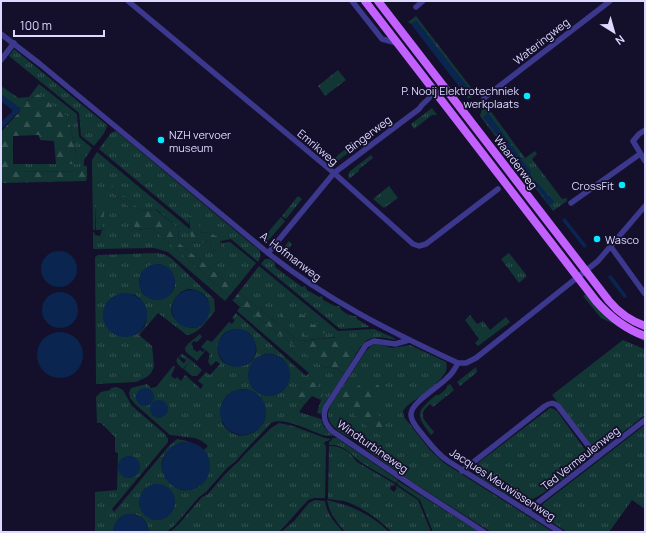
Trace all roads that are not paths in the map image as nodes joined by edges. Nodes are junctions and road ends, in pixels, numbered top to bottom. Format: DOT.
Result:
graph roads {
  1 [pos="128,1"];
  2 [pos="352,1"];
  3 [pos="365,1"];
  4 [pos="378,1"];
  5 [pos="423,1"];
  6 [pos="610,1"];
  7 [pos="416,6"];
  8 [pos="1,34"];
  9 [pos="14,43"];
  10 [pos="398,44"];
  11 [pos="1,60"];
  12 [pos="431,88"];
  13 [pos="484,98"];
  14 [pos="645,130"];
  15 [pos="640,154"];
  16 [pos="645,161"];
  17 [pos="334,173"];
  18 [pos="498,189"];
  19 [pos="571,203"];
  20 [pos="645,206"];
  21 [pos="611,247"];
  22 [pos="268,253"];
  23 [pos="586,271"];
  24 [pos="578,277"];
  25 [pos="645,294"];
  26 [pos="645,326"];
  27 [pos="645,336"];
  28 [pos="409,340"];
  29 [pos="458,363"];
  30 [pos="645,420"];
  31 [pos="598,457"];
  32 [pos="462,471"];
  33 [pos="527,511"];
  34 [pos="484,532"];
  35 [pos="560,532"];
  1 -- 17 [label="street, Emrikweg"];
  2 -- 10 [label="street"];
  3 -- 10 [label="main road, Waarderweg"];
  4 -- 23 [label="main road, Waarderweg"];
  5 -- 7 [label="street"];
  6 -- 13 [label="street, Wateringweg"];
  8 -- 9 [label="street, A. Hofmanweg"];
  9 -- 11 [label="street"];
  9 -- 22 [label="street, A. Hofmanweg"];
  10 -- 12 [label="main road, Waarderweg"];
  12 -- 17 [label="street, Bingerweg"];
  12 -- 24 [label="main road, Waarderweg"];
  14 -- 15 [label="street"];
  15 -- 16 [label="street"];
  15 -- 19 [label="street"];
  17 -- 18 [label="street, Emrikweg"];
  17 -- 22 [label="street, Bingerweg"];
  20 -- 21 [label="street"];
  21 -- 23 [label="street"];
  21 -- 25 [label="street"];
  22 -- 28 [label="street, A. Hofmanweg"];
  23 -- 24 [label="street"];
  23 -- 26 [label="main road, Waarderweg"];
  24 -- 27 [label="main road, Waarderweg"];
  24 -- 29 [label="street"];
  28 -- 29 [label="street, A. Hofmanweg"];
  28 -- 34 [label="street, Windturbineweg"];
  29 -- 32 [label="street, Jacques Meuwissenweg"];
  30 -- 31 [label="street, Ted Vermeulenweg"];
  31 -- 32 [label="street"];
  31 -- 33 [label="street, Ted Vermeulenweg"];
  32 -- 33 [label="street, Jacques Meuwissenweg"];
  33 -- 35 [label="street, Jacques Meuwissenweg"];
}
